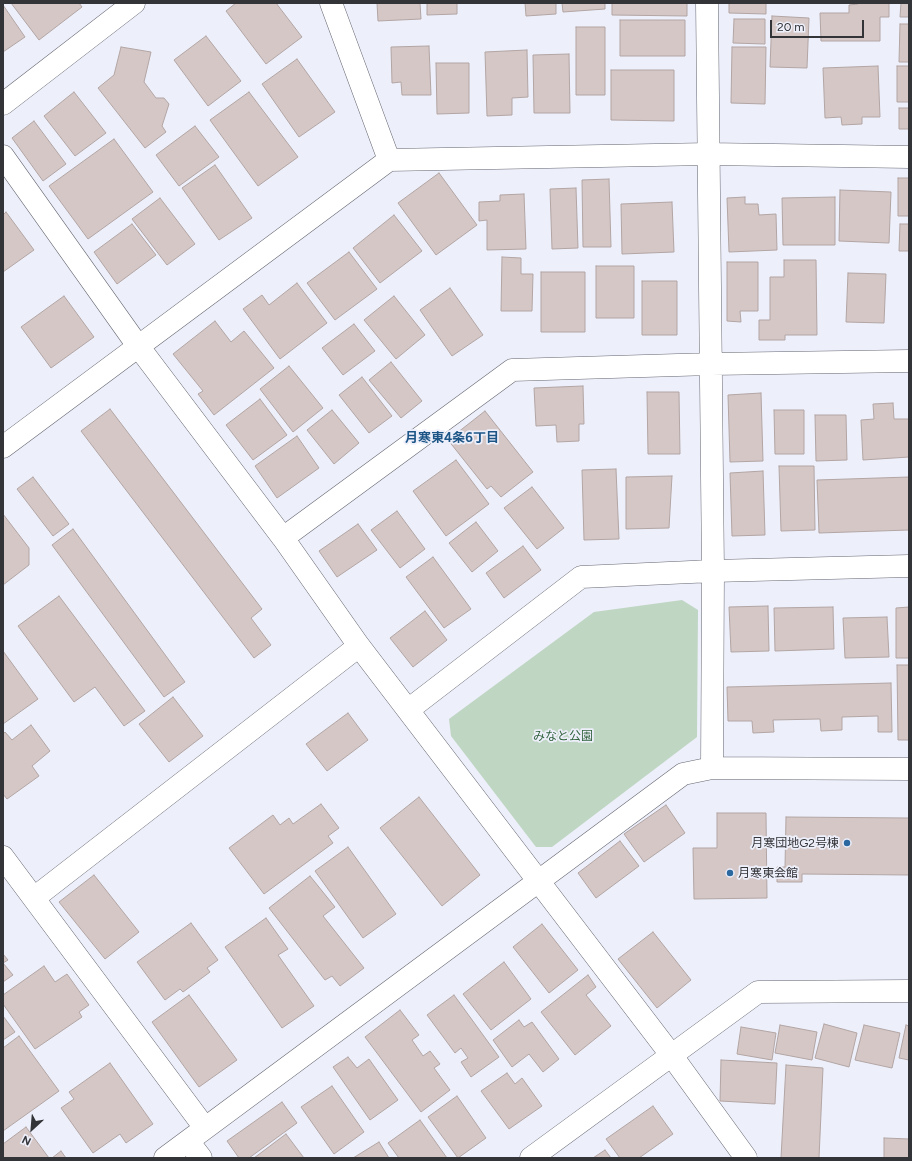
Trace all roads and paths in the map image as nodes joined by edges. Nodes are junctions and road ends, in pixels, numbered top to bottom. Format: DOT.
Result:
graph roads {
  1 [pos="331,3"];
  2 [pos="707,3"];
  3 [pos="128,5"];
  4 [pos="3,104"];
  5 [pos="708,154"];
  6 [pos="3,156"];
  7 [pos="909,157"];
  8 [pos="390,160"];
  9 [pos="138,346"];
  10 [pos="909,361"];
  11 [pos="711,364"];
  12 [pos="3,447"];
  13 [pos="283,538"];
  14 [pos="909,566"];
  15 [pos="713,571"];
  16 [pos="359,646"];
  17 [pos="408,710"];
  18 [pos="712,768"];
  19 [pos="909,769"];
  20 [pos="3,857"];
  21 [pos="538,881"];
  22 [pos="34,898"];
  23 [pos="909,991"];
  24 [pos="672,1056"];
  25 [pos="198,1142"];
  26 [pos="166,1158"];
  27 [pos="531,1158"];
  28 [pos="746,1158"];
  1 -- 8 [label="street"];
  2 -- 5 [label="street"];
  3 -- 4 [label="street"];
  5 -- 7 [label="street"];
  5 -- 8 [label="street"];
  5 -- 11 [label="street"];
  6 -- 9 [label="street"];
  8 -- 9 [label="street"];
  9 -- 12 [label="street"];
  9 -- 13 [label="street"];
  10 -- 11 [label="street"];
  11 -- 13 [label="street"];
  11 -- 15 [label="street"];
  13 -- 16 [label="street"];
  14 -- 15 [label="street"];
  15 -- 17 [label="street"];
  15 -- 18 [label="street"];
  16 -- 17 [label="street"];
  16 -- 22 [label="street"];
  17 -- 21 [label="street"];
  18 -- 19 [label="street"];
  18 -- 21 [label="street"];
  20 -- 22 [label="street"];
  21 -- 24 [label="street"];
  21 -- 25 [label="street"];
  22 -- 25 [label="street"];
  23 -- 24 [label="street"];
  24 -- 27 [label="street"];
  24 -- 28 [label="street"];
  25 -- 26 [label="street"];
}
